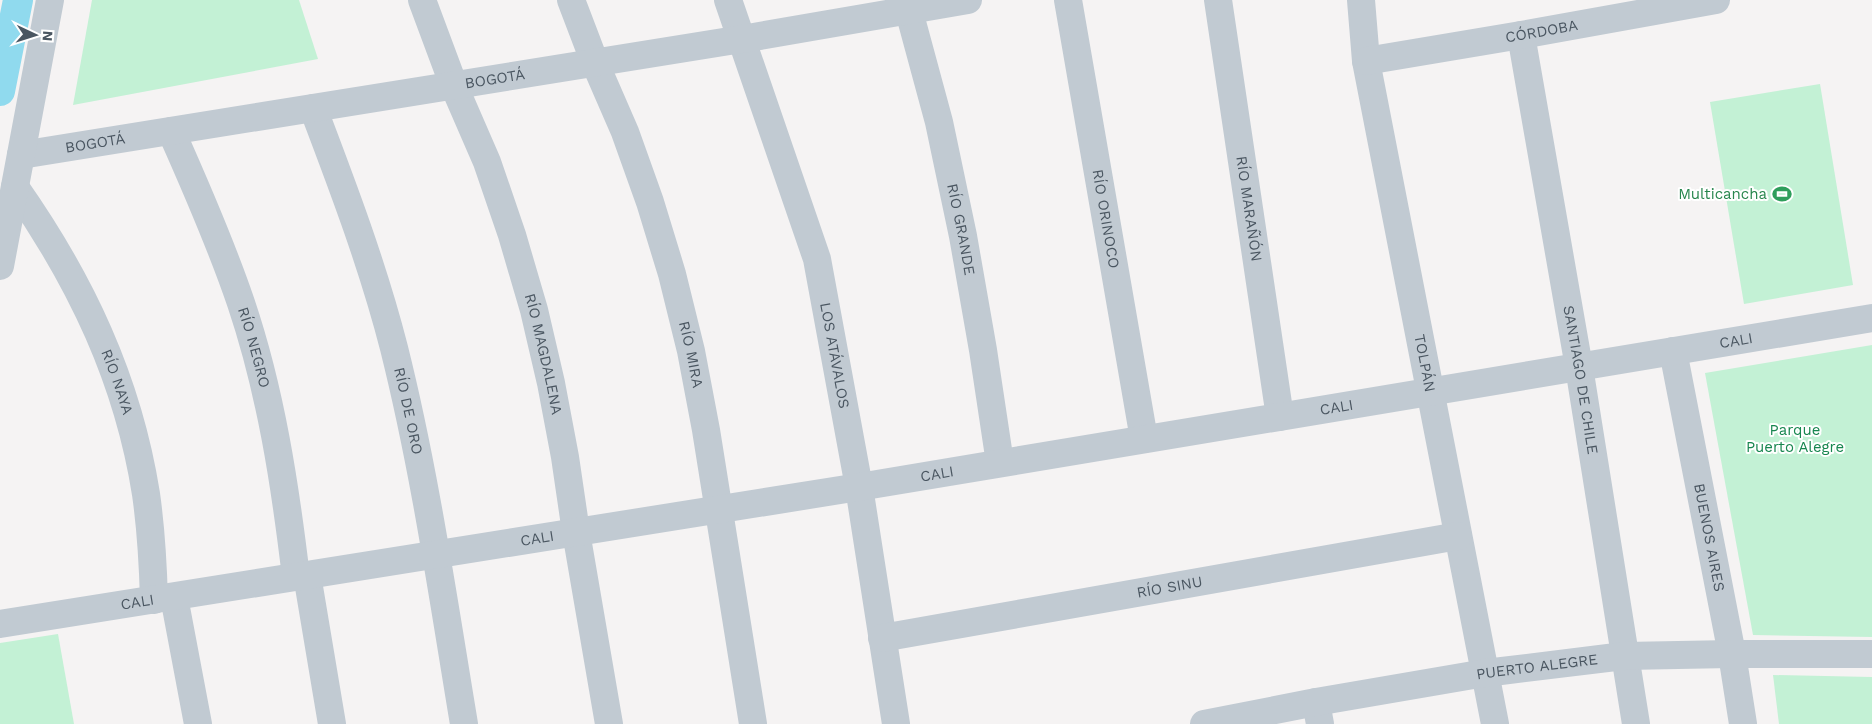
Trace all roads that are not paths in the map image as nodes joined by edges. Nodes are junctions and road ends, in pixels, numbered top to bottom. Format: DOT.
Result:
graph roads {
  1 [pos="50,0"];
  2 [pos="422,0"];
  3 [pos="571,0"];
  4 [pos="728,0"];
  5 [pos="968,0"];
  6 [pos="1068,0"];
  7 [pos="1218,0"];
  8 [pos="1361,0"];
  9 [pos="1716,0"];
  10 [pos="908,5"];
  11 [pos="1521,35"];
  12 [pos="742,39"];
  13 [pos="1366,60"];
  14 [pos="595,63"];
  15 [pos="454,86"];
  16 [pos="313,108"];
  17 [pos="171,131"];
  18 [pos="21,155"];
  19 [pos="15,188"];
  20 [pos="0,266"];
  21 [pos="1872,318"];
  22 [pos="1673,351"];
  23 [pos="1579,367"];
  24 [pos="1430,392"];
  25 [pos="1280,417"];
  26 [pos="1144,440"];
  27 [pos="1000,464"];
  28 [pos="859,487"];
  29 [pos="718,510"];
  30 [pos="576,532"];
  31 [pos="1458,536"];
  32 [pos="435,555"];
  33 [pos="301,576"];
  34 [pos="164,598"];
  35 [pos="0,624"];
  36 [pos="882,638"];
  37 [pos="1732,654"];
  38 [pos="1872,654"];
  39 [pos="1624,656"];
  40 [pos="1485,674"];
  41 [pos="1318,713"];
  42 [pos="198,724"];
  43 [pos="332,724"];
  44 [pos="464,724"];
  45 [pos="609,724"];
  46 [pos="753,724"];
  47 [pos="896,724"];
  48 [pos="1204,724"];
  49 [pos="1495,724"];
  50 [pos="1636,724"];
  51 [pos="1743,724"];
  1 -- 18 [label="street"];
  2 -- 15 [label="street, RÍO MAGDALENA"];
  3 -- 14 [label="street, RÍO MIRA"];
  4 -- 12 [label="street, LOS ATÁVALOS"];
  5 -- 10 [label="street, BOGOTÁ"];
  6 -- 26 [label="street, RÍO ORINOCO"];
  7 -- 25 [label="street, RÍO MARAÑÓN"];
  8 -- 13 [label="street, TOLPÁN"];
  9 -- 11 [label="street, CÓRDOBA"];
  10 -- 12 [label="street, BOGOTÁ"];
  10 -- 27 [label="street, RÍO GRANDE"];
  11 -- 13 [label="street, CÓRDOBA"];
  11 -- 23 [label="street, SANTIAGO DE CHILE"];
  12 -- 14 [label="street, BOGOTÁ"];
  12 -- 28 [label="street, LOS ATÁVALOS"];
  13 -- 24 [label="street, TOLPÁN"];
  14 -- 15 [label="street, BOGOTÁ"];
  14 -- 29 [label="street, RÍO MIRA"];
  15 -- 16 [label="street, BOGOTÁ"];
  15 -- 30 [label="street, RÍO MAGDALENA"];
  16 -- 17 [label="street, BOGOTÁ"];
  16 -- 32 [label="street, RÍO DE ORO"];
  17 -- 18 [label="street, BOGOTÁ"];
  17 -- 33 [label="street, RÍO NEGRO"];
  18 -- 19 [label="street"];
  19 -- 20 [label="street"];
  19 -- 34 [label="street, RÍO NAYA"];
  21 -- 22 [label="street, CALI"];
  22 -- 23 [label="street, CALI"];
  22 -- 37 [label="street, BUENOS AIRES"];
  23 -- 24 [label="street, CALI"];
  23 -- 39 [label="street, SANTIAGO DE CHILE"];
  24 -- 25 [label="street, CALI"];
  24 -- 31 [label="street, TOLPÁN"];
  25 -- 26 [label="street, CALI"];
  26 -- 27 [label="street, CALI"];
  27 -- 28 [label="street, CALI"];
  28 -- 29 [label="street, CALI"];
  28 -- 36 [label="street, LOS ATÁVALOS"];
  29 -- 30 [label="street, CALI"];
  29 -- 46 [label="street, RÍO MIRA"];
  30 -- 32 [label="street, CALI"];
  30 -- 45 [label="street, RÍO MAGDALENA"];
  31 -- 36 [label="street, RÍO SINU"];
  31 -- 40 [label="street, TOLPÁN"];
  32 -- 33 [label="street, CALI"];
  32 -- 44 [label="street, RÍO DE ORO"];
  33 -- 34 [label="street, CALI"];
  33 -- 43 [label="street, RÍO NEGRO"];
  34 -- 35 [label="street, CALI"];
  34 -- 42 [label="street, RÍO NAYA"];
  36 -- 47 [label="street, LOS ATÁVALOS"];
  37 -- 38 [label="street, PUERTO ALEGRE"];
  37 -- 39 [label="street, PUERTO ALEGRE"];
  37 -- 51 [label="street, BUENOS AIRES"];
  39 -- 40 [label="street, PUERTO ALEGRE"];
  39 -- 50 [label="street, SANTIAGO DE CHILE"];
  40 -- 41 [label="street, PUERTO ALEGRE"];
  40 -- 49 [label="street, TOLPÁN"];
  41 -- 48 [label="street, PUERTO ALEGRE"];
}
